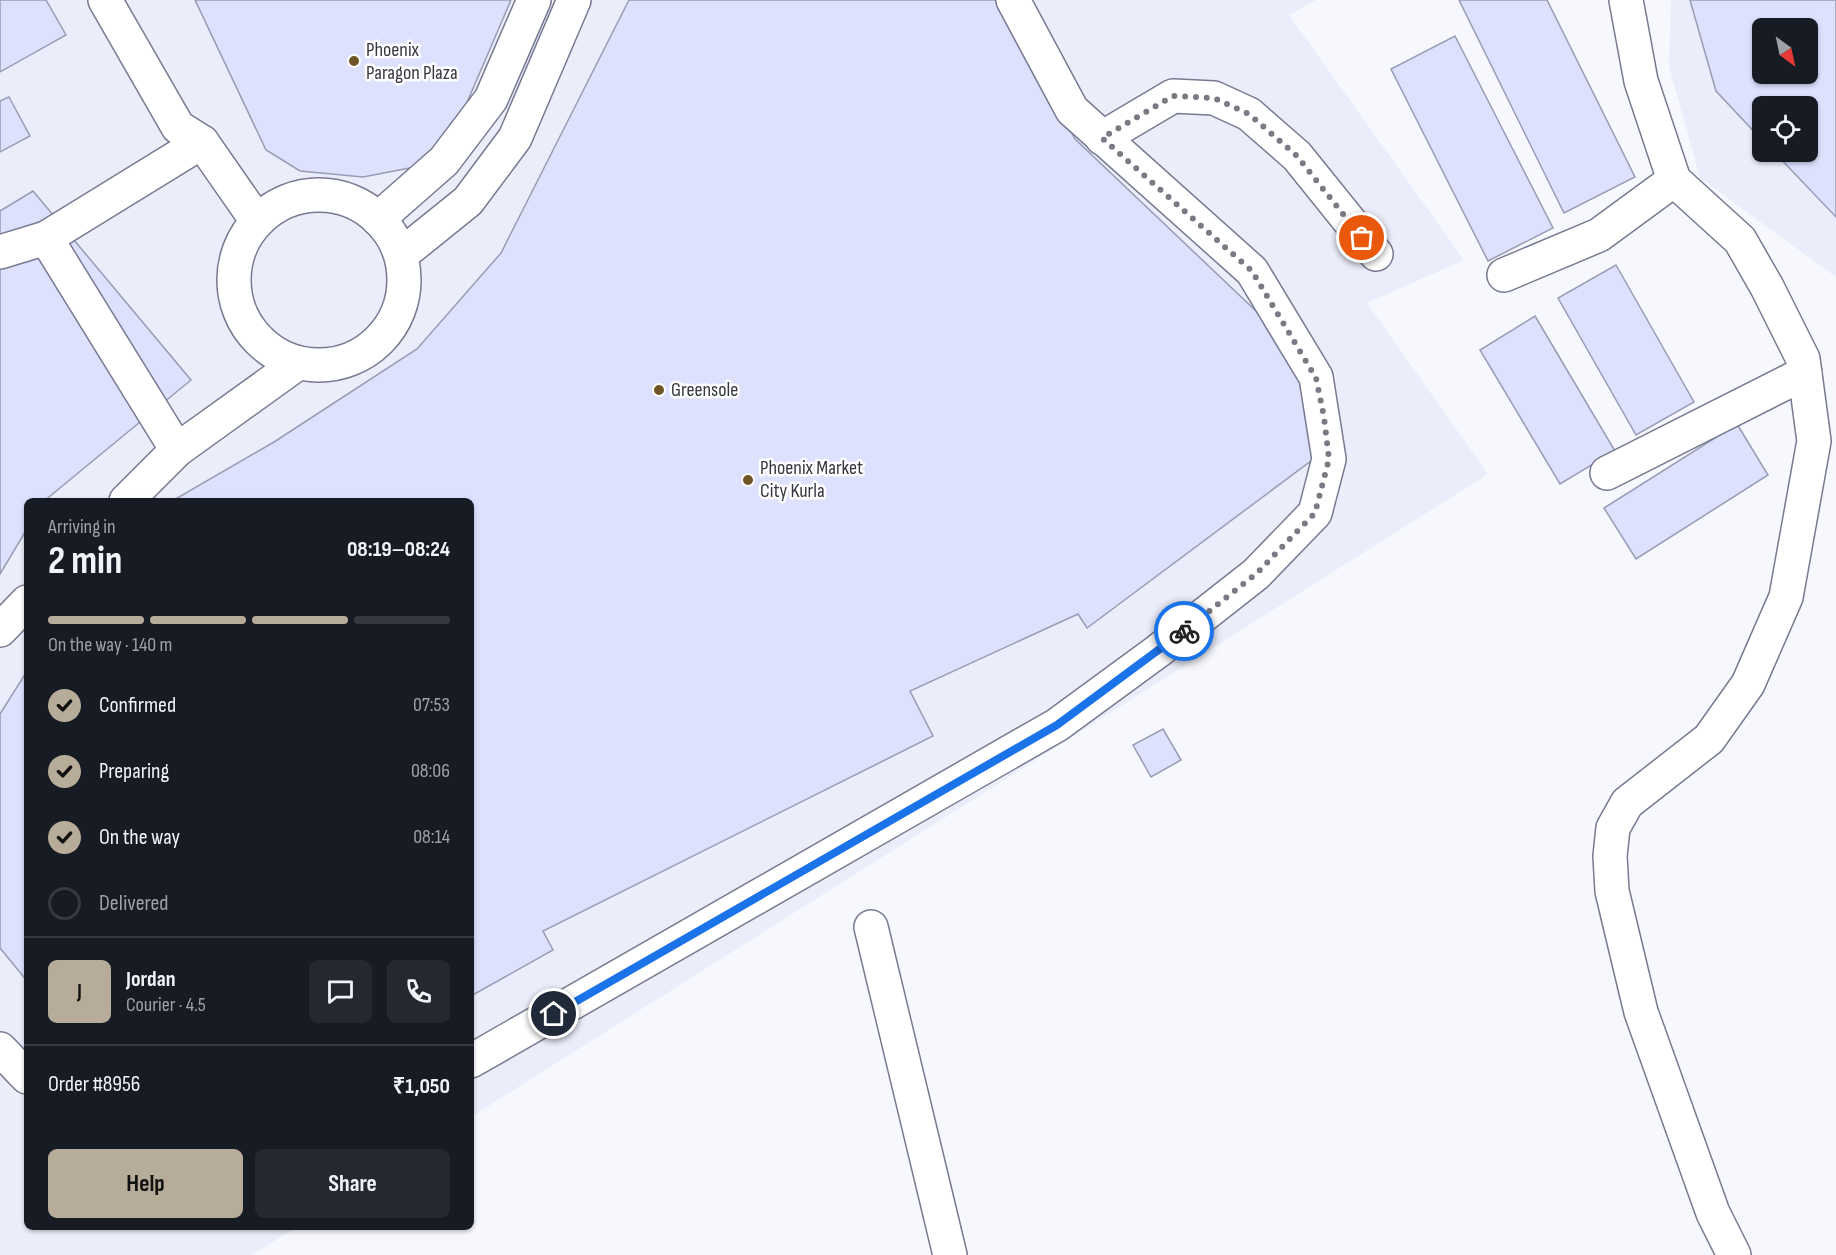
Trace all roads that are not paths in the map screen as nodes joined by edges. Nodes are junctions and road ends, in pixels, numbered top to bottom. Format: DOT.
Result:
graph roads {
  1 [pos="105,0"];
  2 [pos="132,0"];
  3 [pos="534,0"];
  4 [pos="574,0"];
  5 [pos="1013,0"];
  6 [pos="1626,0"];
  7 [pos="1102,138"];
  8 [pos="202,142"];
  9 [pos="1674,180"];
  10 [pos="378,219"];
  11 [pos="257,221"];
  12 [pos="46,238"];
  13 [pos="0,252"];
  14 [pos="1376,254"];
  15 [pos="401,255"];
  16 [pos="1504,275"];
  17 [pos="298,363"];
  18 [pos="1805,373"];
  19 [pos="177,450"];
  20 [pos="1607,472"];
  21 [pos="129,498"];
  22 [pos="24,605"];
  23 [pos="0,630"];
  24 [pos="871,927"];
  25 [pos="0,1049"];
  26 [pos="474,1059"];
  27 [pos="24,1074"];
  28 [pos="950,1255"];
  29 [pos="1734,1255"];
  1 -- 8 [label="street"];
  2 -- 8 [label="street"];
  3 -- 10 [label="street"];
  4 -- 15 [label="street"];
  5 -- 7 [label="street"];
  6 -- 9 [label="street"];
  7 -- 14 [label="street"];
  7 -- 26 [label="street"];
  8 -- 11 [label="street"];
  8 -- 12 [label="street"];
  9 -- 16 [label="street"];
  9 -- 18 [label="street"];
  10 -- 11 [label="street"];
  10 -- 15 [label="street"];
  11 -- 17 [label="street"];
  12 -- 13 [label="street"];
  12 -- 19 [label="street"];
  15 -- 17 [label="street"];
  17 -- 19 [label="street"];
  18 -- 20 [label="street"];
  18 -- 29 [label="street"];
  19 -- 21 [label="street"];
  22 -- 23 [label="street"];
  24 -- 28 [label="street"];
  25 -- 27 [label="street"];
}
